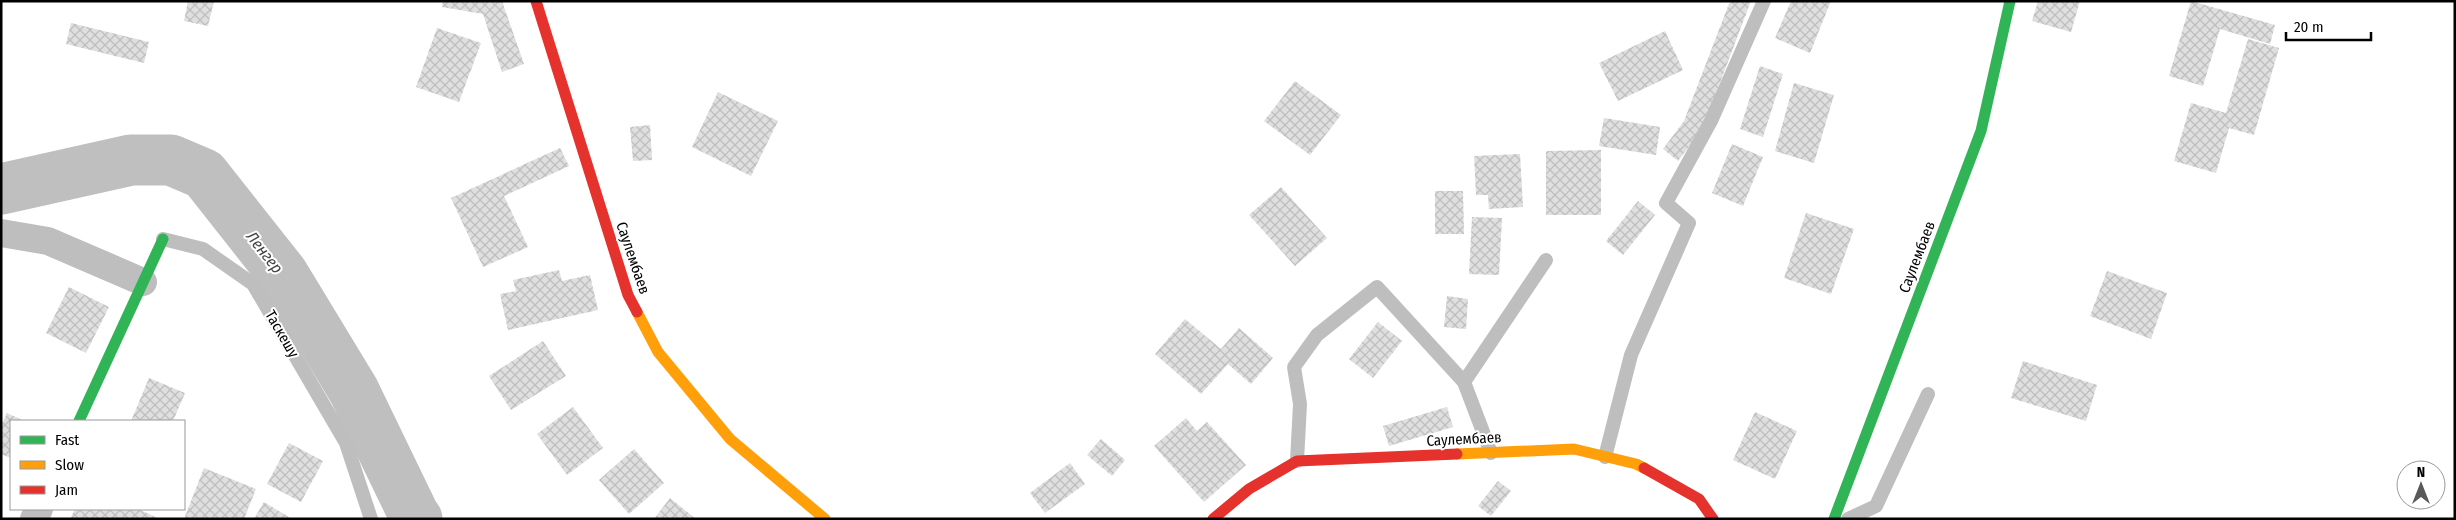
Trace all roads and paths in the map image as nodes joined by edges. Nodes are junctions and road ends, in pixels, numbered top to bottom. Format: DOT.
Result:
graph roads {
  1 [pos="536,1"];
  2 [pos="1764,1"];
  3 [pos="2010,1"];
  4 [pos="1,233"];
  5 [pos="163,239"];
  6 [pos="1546,260"];
  7 [pos="143,282"];
  8 [pos="1464,382"];
  9 [pos="1928,394"];
  10 [pos="79,420"];
  11 [pos="1491,453"];
  12 [pos="1605,457"];
  13 [pos="1297,461"];
  14 [pos="371,519"];
  15 [pos="825,519"];
  16 [pos="1213,519"];
  17 [pos="1713,519"];
  18 [pos="1834,519"];
  19 [pos="1848,519"];
  1 -- 15 [label="street, Саулембаев"];
  2 -- 12 [label="lane"];
  3 -- 18 [label="street, Саулембаев"];
  4 -- 7 [label="street"];
  5 -- 7 [label="street, Таскешу"];
  5 -- 14 [label="lane, Таскешу"];
  6 -- 8 [label="lane"];
  7 -- 10 [label="street, Таскешу"];
  8 -- 11 [label="lane"];
  8 -- 13 [label="lane"];
  9 -- 19 [label="lane"];
  11 -- 12 [label="street, Саулембаев"];
  11 -- 13 [label="street, Саулембаев"];
  12 -- 17 [label="street, Саулембаев"];
  13 -- 16 [label="street, Саулембаев"];
}
